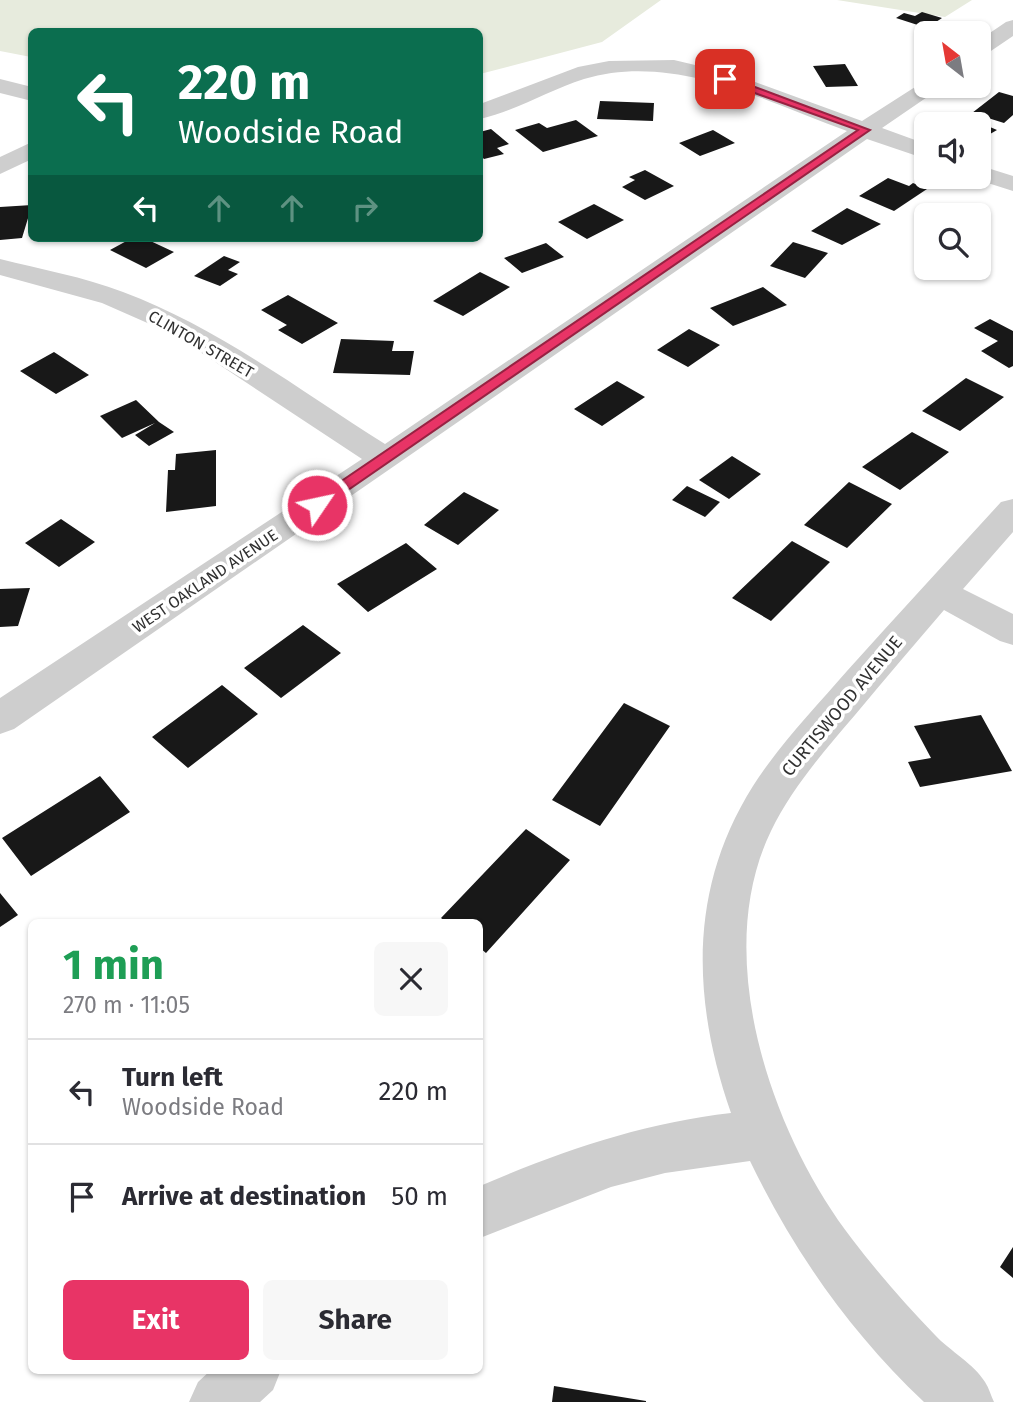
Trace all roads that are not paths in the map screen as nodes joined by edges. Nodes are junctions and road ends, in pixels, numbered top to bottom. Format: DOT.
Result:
graph roads {
  1 [pos="1013,26"];
  2 [pos="991,42"];
  3 [pos="0,86"];
  4 [pos="28,93"];
  5 [pos="914,96"];
  6 [pos="483,112"];
  7 [pos="865,130"];
  8 [pos="914,148"];
  9 [pos="28,151"];
  10 [pos="0,167"];
  11 [pos="991,176"];
  12 [pos="1013,184"];
  13 [pos="0,267"];
  14 [pos="385,459"];
  15 [pos="1013,510"];
  16 [pos="940,592"];
  17 [pos="1013,631"];
  18 [pos="0,718"];
  19 [pos="763,1134"];
  20 [pos="483,1211"];
  21 [pos="249,1374"];
  22 [pos="218,1402"];
  23 [pos="965,1402"];
  1 -- 2 [label="street"];
  3 -- 4 [label="street"];
  5 -- 7 [label="street, WEST OAKLAND AVENUE"];
  6 -- 7 [label="street"];
  7 -- 8 [label="street"];
  7 -- 14 [label="street, WEST OAKLAND AVENUE"];
  9 -- 10 [label="street"];
  11 -- 12 [label="street"];
  13 -- 14 [label="street, CLINTON STREET"];
  14 -- 18 [label="street, WEST OAKLAND AVENUE"];
  15 -- 16 [label="street, CURTISWOOD AVENUE"];
  16 -- 17 [label="street"];
  16 -- 19 [label="street, CURTISWOOD AVENUE"];
  19 -- 20 [label="street"];
  19 -- 23 [label="street, CURTISWOOD AVENUE"];
  21 -- 22 [label="street"];
}
